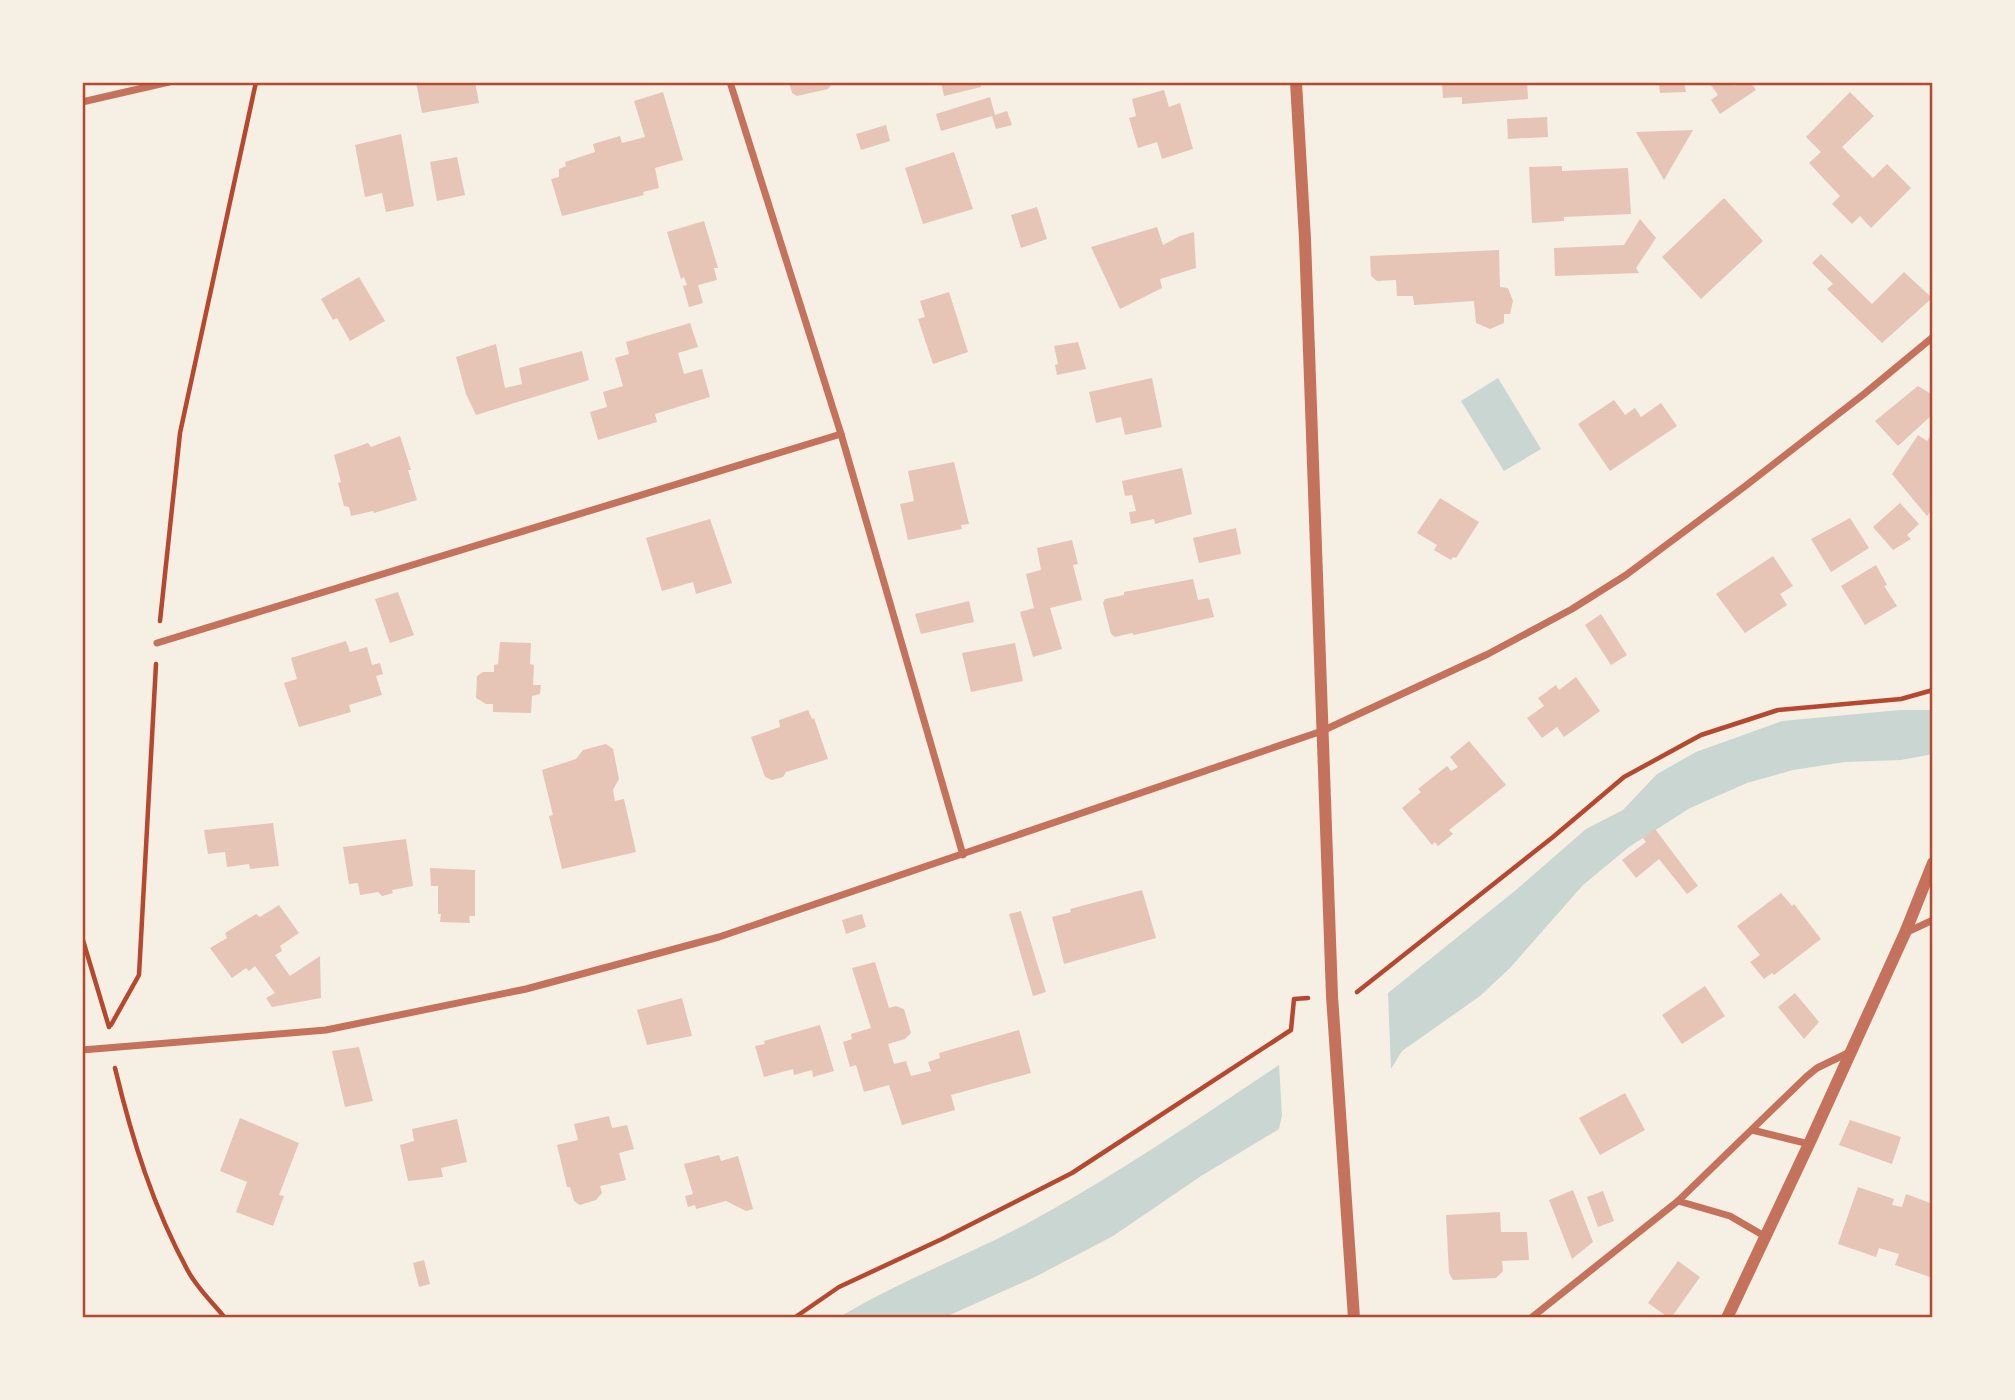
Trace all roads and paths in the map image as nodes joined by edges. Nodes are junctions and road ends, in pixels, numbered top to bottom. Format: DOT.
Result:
graph roads {
  1 [pos="169,82"];
  2 [pos="256,82"];
  3 [pos="730,82"];
  4 [pos="1296,82"];
  5 [pos="82,102"];
  6 [pos="1933,337"];
  7 [pos="841,434"];
  8 [pos="157,643"];
  9 [pos="1322,731"];
  10 [pos="964,855"];
  11 [pos="1933,863"];
  12 [pos="1933,920"];
  13 [pos="1905,933"];
  14 [pos="82,937"];
  15 [pos="109,1028"];
  16 [pos="111,1049"];
  17 [pos="82,1050"];
  18 [pos="1851,1052"];
  19 [pos="1752,1130"];
  20 [pos="1809,1144"];
  21 [pos="1678,1201"];
  22 [pos="1766,1237"];
  23 [pos="225,1318"];
  24 [pos="1354,1318"];
  25 [pos="1531,1318"];
  26 [pos="1727,1318"];
  1 -- 5 [label="street"];
  2 -- 8 [label="path"];
  3 -- 7 [label="street"];
  4 -- 9 [label="street"];
  6 -- 9 [label="street"];
  7 -- 8 [label="street"];
  7 -- 10 [label="street"];
  8 -- 15 [label="path"];
  9 -- 10 [label="street"];
  9 -- 24 [label="street"];
  10 -- 16 [label="street"];
  11 -- 13 [label="street"];
  12 -- 13 [label="street"];
  13 -- 18 [label="street"];
  14 -- 15 [label="path"];
  15 -- 16 [label="path"];
  16 -- 17 [label="street"];
  16 -- 23 [label="path"];
  18 -- 19 [label="street"];
  18 -- 20 [label="street"];
  19 -- 20 [label="street"];
  19 -- 21 [label="street"];
  20 -- 22 [label="street"];
  21 -- 22 [label="street"];
  21 -- 25 [label="street"];
  22 -- 26 [label="street"];
}
